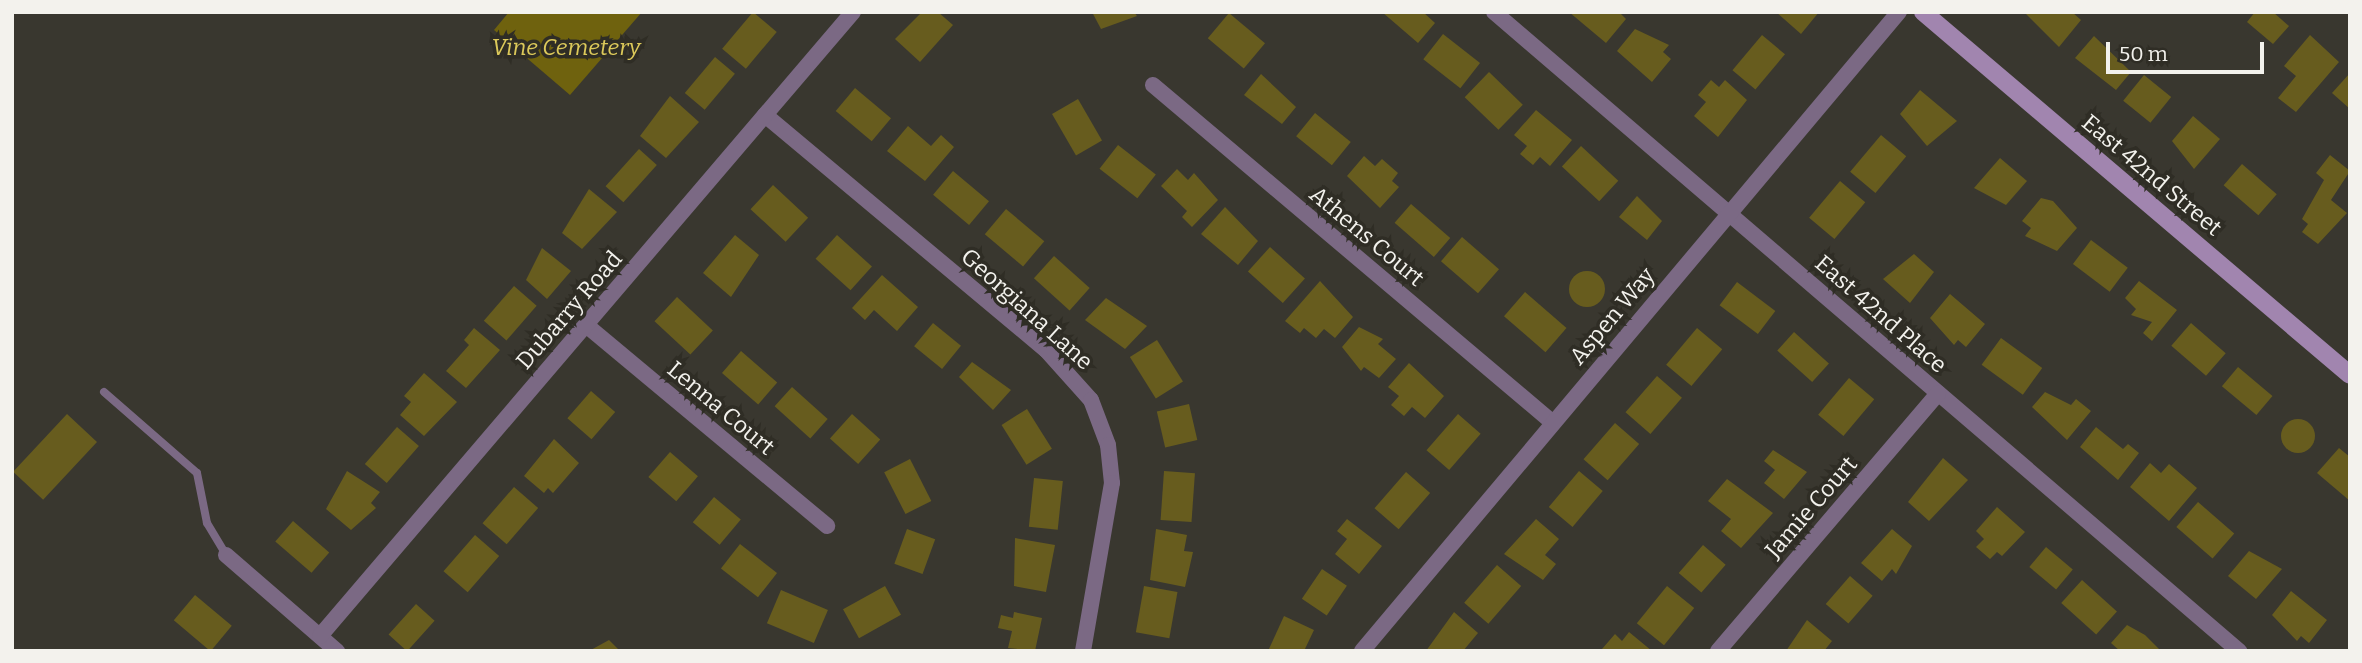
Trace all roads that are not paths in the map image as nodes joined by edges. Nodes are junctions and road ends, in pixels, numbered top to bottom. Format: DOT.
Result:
graph roads {
  1 [pos="853,12"];
  2 [pos="1494,12"];
  3 [pos="1899,12"];
  4 [pos="1923,12"];
  5 [pos="1153,85"];
  6 [pos="765,115"];
  7 [pos="1729,214"];
  8 [pos="586,325"];
  9 [pos="2350,375"];
  10 [pos="104,392"];
  11 [pos="1938,393"];
  12 [pos="1552,422"];
  13 [pos="827,526"];
  14 [pos="226,555"];
  15 [pos="320,636"];
  16 [pos="337,651"];
  17 [pos="1083,651"];
  18 [pos="1362,651"];
  19 [pos="1718,651"];
  20 [pos="2239,651"];
  1 -- 6 [label="street, Dubarry Road"];
  2 -- 7 [label="street, East 42nd Place"];
  3 -- 7 [label="street, Aspen Way"];
  4 -- 9 [label="street, East 42nd Street"];
  5 -- 12 [label="street, Athens Court"];
  6 -- 8 [label="street, Dubarry Road"];
  6 -- 17 [label="street, Georgiana Lane"];
  7 -- 11 [label="street, East 42nd Place"];
  7 -- 12 [label="street, Aspen Way"];
  8 -- 13 [label="street, Lenna Court"];
  8 -- 15 [label="street, Dubarry Road"];
  10 -- 14 [label="lane"];
  11 -- 19 [label="street, Jamie Court"];
  11 -- 20 [label="street, East 42nd Place"];
  12 -- 18 [label="street, Aspen Way"];
  14 -- 15 [label="street"];
  15 -- 16 [label="street"];
}
